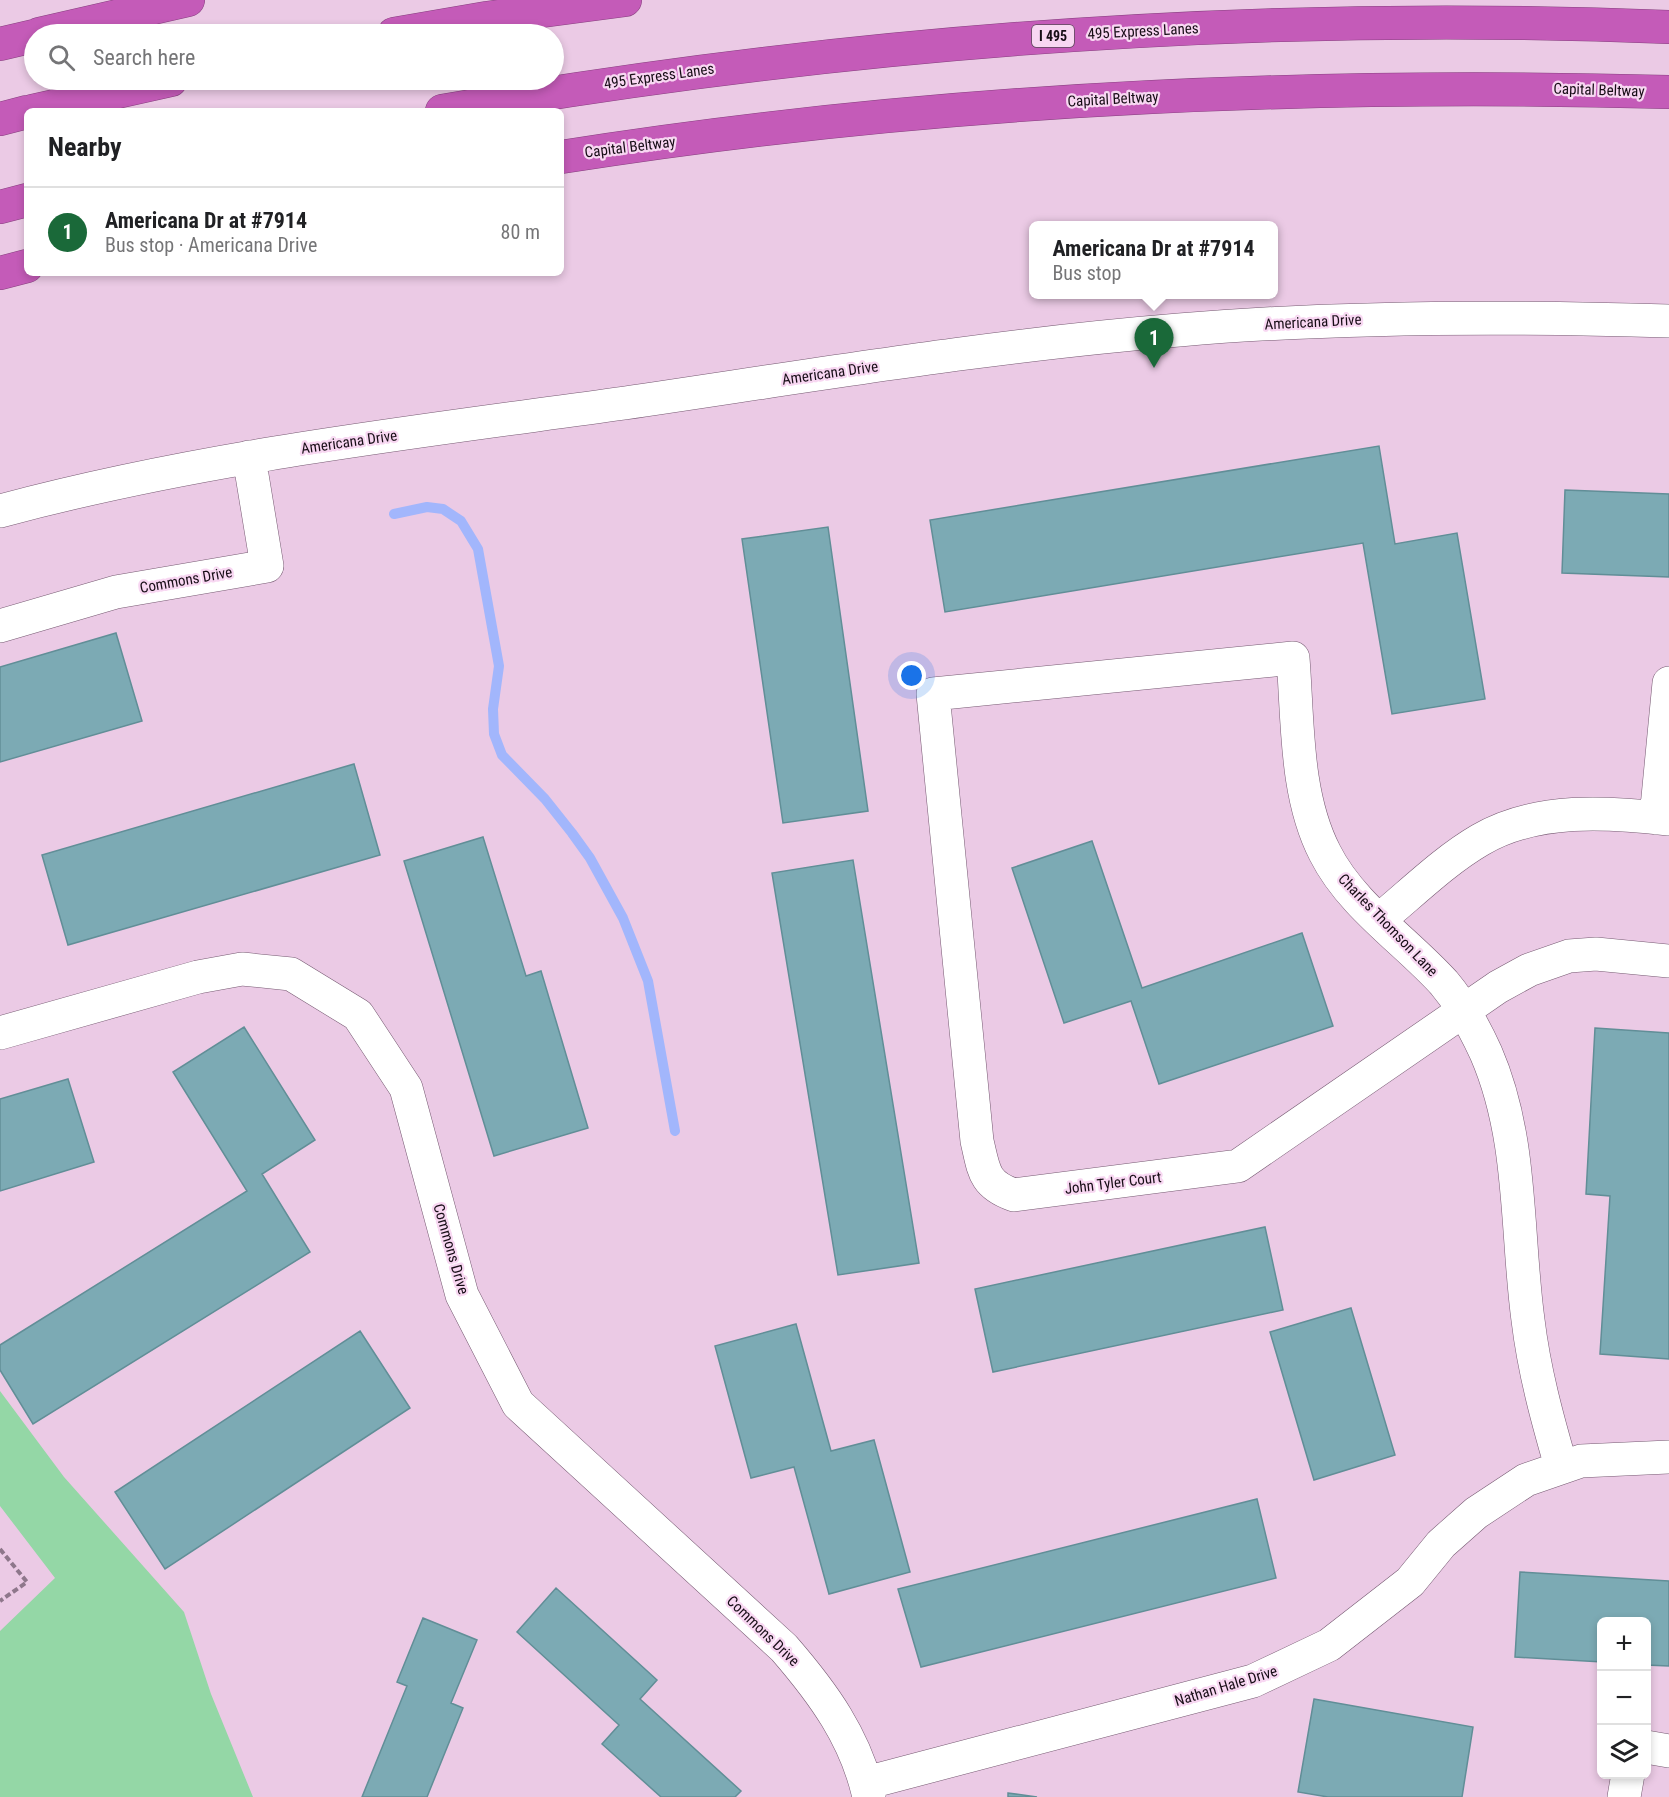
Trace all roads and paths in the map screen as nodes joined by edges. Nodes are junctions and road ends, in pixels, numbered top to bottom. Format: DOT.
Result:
graph roads {
  1 [pos="188,0"];
  2 [pos="625,0"];
  3 [pos="83,24"];
  4 [pos="452,24"];
  5 [pos="1669,27"];
  6 [pos="24,38"];
  7 [pos="0,44"];
  8 [pos="126,90"];
  9 [pos="1669,92"];
  10 [pos="45,108"];
  11 [pos="459,108"];
  12 [pos="24,113"];
  13 [pos="0,119"];
  14 [pos="564,157"];
  15 [pos="24,201"];
  16 [pos="0,207"];
  17 [pos="24,267"];
  18 [pos="0,273"];
  19 [pos="1669,321"];
  20 [pos="249,457"];
  21 [pos="0,511"];
  22 [pos="0,626"];
  23 [pos="1669,683"];
  24 [pos="933,693"];
  25 [pos="1662,818"];
  26 [pos="1379,920"];
  27 [pos="1669,961"];
  28 [pos="1464,1011"];
  29 [pos="0,1033"];
  30 [pos="1669,1457"];
  31 [pos="1561,1466"];
  32 [pos="0,1549"];
  33 [pos="0,1601"];
  34 [pos="1651,1748"];
  35 [pos="1669,1750"];
  36 [pos="1627,1779"];
  37 [pos="867,1790"];
  38 [pos="1624,1797"];
  1 -- 3 [label="highway"];
  2 -- 4 [label="highway"];
  5 -- 11 [label="highway, 495 Express Lanes / I 495"];
  6 -- 7 [label="highway"];
  8 -- 10 [label="highway"];
  9 -- 14 [label="highway, Capital Beltway"];
  12 -- 13 [label="highway"];
  15 -- 16 [label="highway"];
  17 -- 18 [label="highway"];
  19 -- 20 [label="street, Americana Drive"];
  20 -- 21 [label="street, Americana Drive"];
  20 -- 22 [label="street, Commons Drive"];
  23 -- 25 [label="street"];
  24 -- 26 [label="street, Charles Thomson Lane"];
  24 -- 28 [label="street, John Tyler Court"];
  25 -- 26 [label="street"];
  26 -- 28 [label="street, Charles Thomson Lane"];
  27 -- 28 [label="street, John Tyler Court"];
  28 -- 31 [label="street, Charles Thomson Lane"];
  29 -- 37 [label="street, Commons Drive"];
  30 -- 31 [label="street, Nathan Hale Drive"];
  31 -- 37 [label="street, Nathan Hale Drive"];
  32 -- 33 [label="path"];
  34 -- 35 [label="street"];
  36 -- 38 [label="street"];
}
